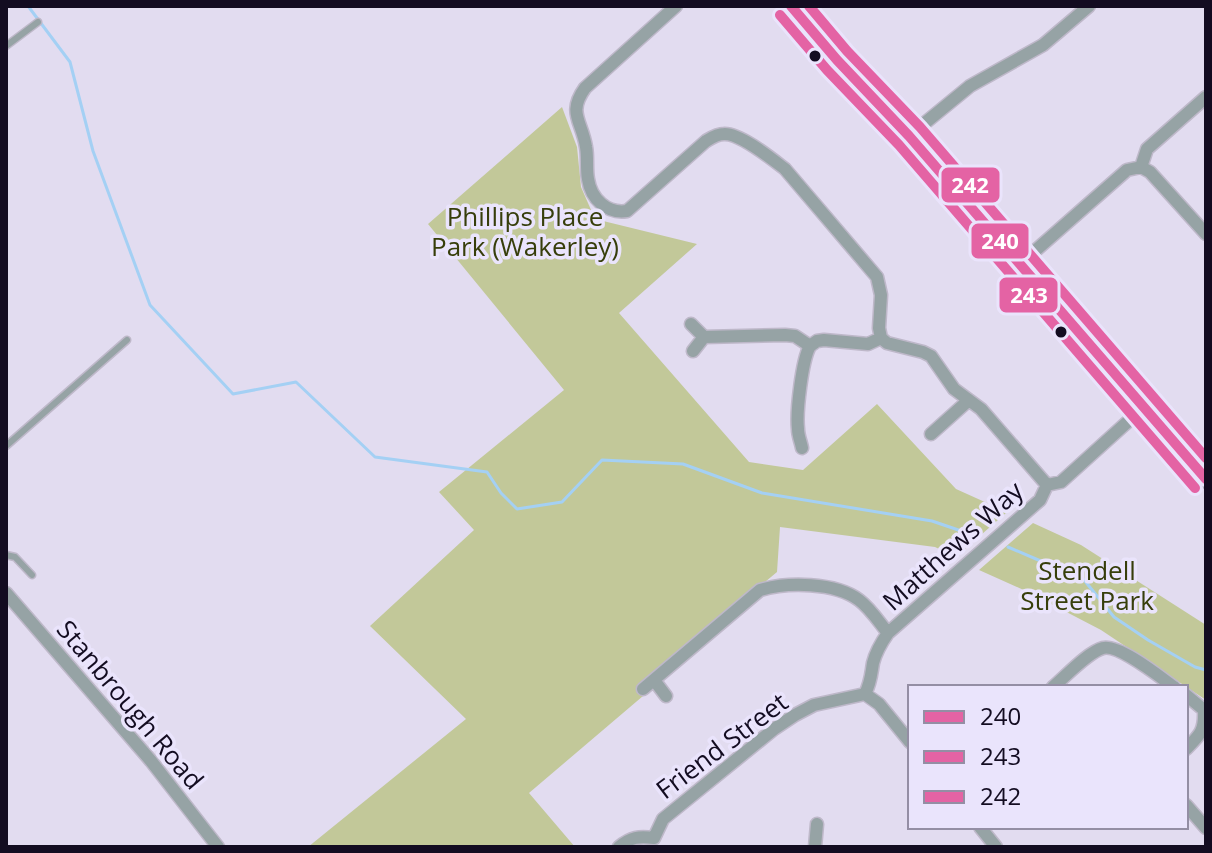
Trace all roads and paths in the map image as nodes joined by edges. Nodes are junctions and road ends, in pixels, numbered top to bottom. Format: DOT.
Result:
graph roads {
  1 [pos="676,6"];
  2 [pos="791,6"];
  3 [pos="1089,6"];
  4 [pos="38,22"];
  5 [pos="6,46"];
  6 [pos="1206,97"];
  7 [pos="909,136"];
  8 [pos="1141,167"];
  9 [pos="1206,234"];
  10 [pos="1019,265"];
  11 [pos="691,324"];
  12 [pos="704,337"];
  13 [pos="881,338"];
  14 [pos="127,340"];
  15 [pos="810,346"];
  16 [pos="693,351"];
  17 [pos="969,400"];
  18 [pos="1144,407"];
  19 [pos="931,434"];
  20 [pos="6,446"];
  21 [pos="802,448"];
  22 [pos="1206,479"];
  23 [pos="1047,485"];
  24 [pos="6,555"];
  25 [pos="32,575"];
  26 [pos="6,593"];
  27 [pos="888,633"];
  28 [pos="1055,685"];
  29 [pos="1171,685"];
  30 [pos="865,694"];
  31 [pos="666,696"];
  32 [pos="1188,697"];
  33 [pos="908,740"];
  34 [pos="1188,747"];
  35 [pos="1188,807"];
  36 [pos="817,824"];
  37 [pos="1206,828"];
  38 [pos="982,829"];
  39 [pos="655,842"];
  40 [pos="218,847"];
  41 [pos="619,847"];
  42 [pos="815,847"];
  43 [pos="996,847"];
  1 -- 13 [label="street"];
  2 -- 7 [label="street"];
  3 -- 7 [label="street"];
  4 -- 5 [label="lane"];
  6 -- 8 [label="street"];
  7 -- 10 [label="street"];
  8 -- 9 [label="street"];
  8 -- 10 [label="street"];
  10 -- 18 [label="street"];
  11 -- 12 [label="street"];
  12 -- 15 [label="street"];
  12 -- 16 [label="street"];
  13 -- 15 [label="street"];
  13 -- 17 [label="street"];
  14 -- 20 [label="lane"];
  15 -- 21 [label="street"];
  17 -- 19 [label="street"];
  17 -- 23 [label="street"];
  18 -- 22 [label="street"];
  18 -- 23 [label="street, Matthews Way"];
  23 -- 27 [label="street, Matthews Way"];
  24 -- 25 [label="lane"];
  26 -- 40 [label="street, Stanbrough Road"];
  27 -- 30 [label="street, Matthews Way"];
  27 -- 31 [label="street"];
  28 -- 29 [label="street"];
  30 -- 33 [label="street"];
  30 -- 39 [label="street, Friend Street"];
  32 -- 34 [label="street"];
  35 -- 37 [label="street"];
  36 -- 42 [label="street"];
  38 -- 43 [label="street"];
  39 -- 41 [label="street, Friend Street"];
}
